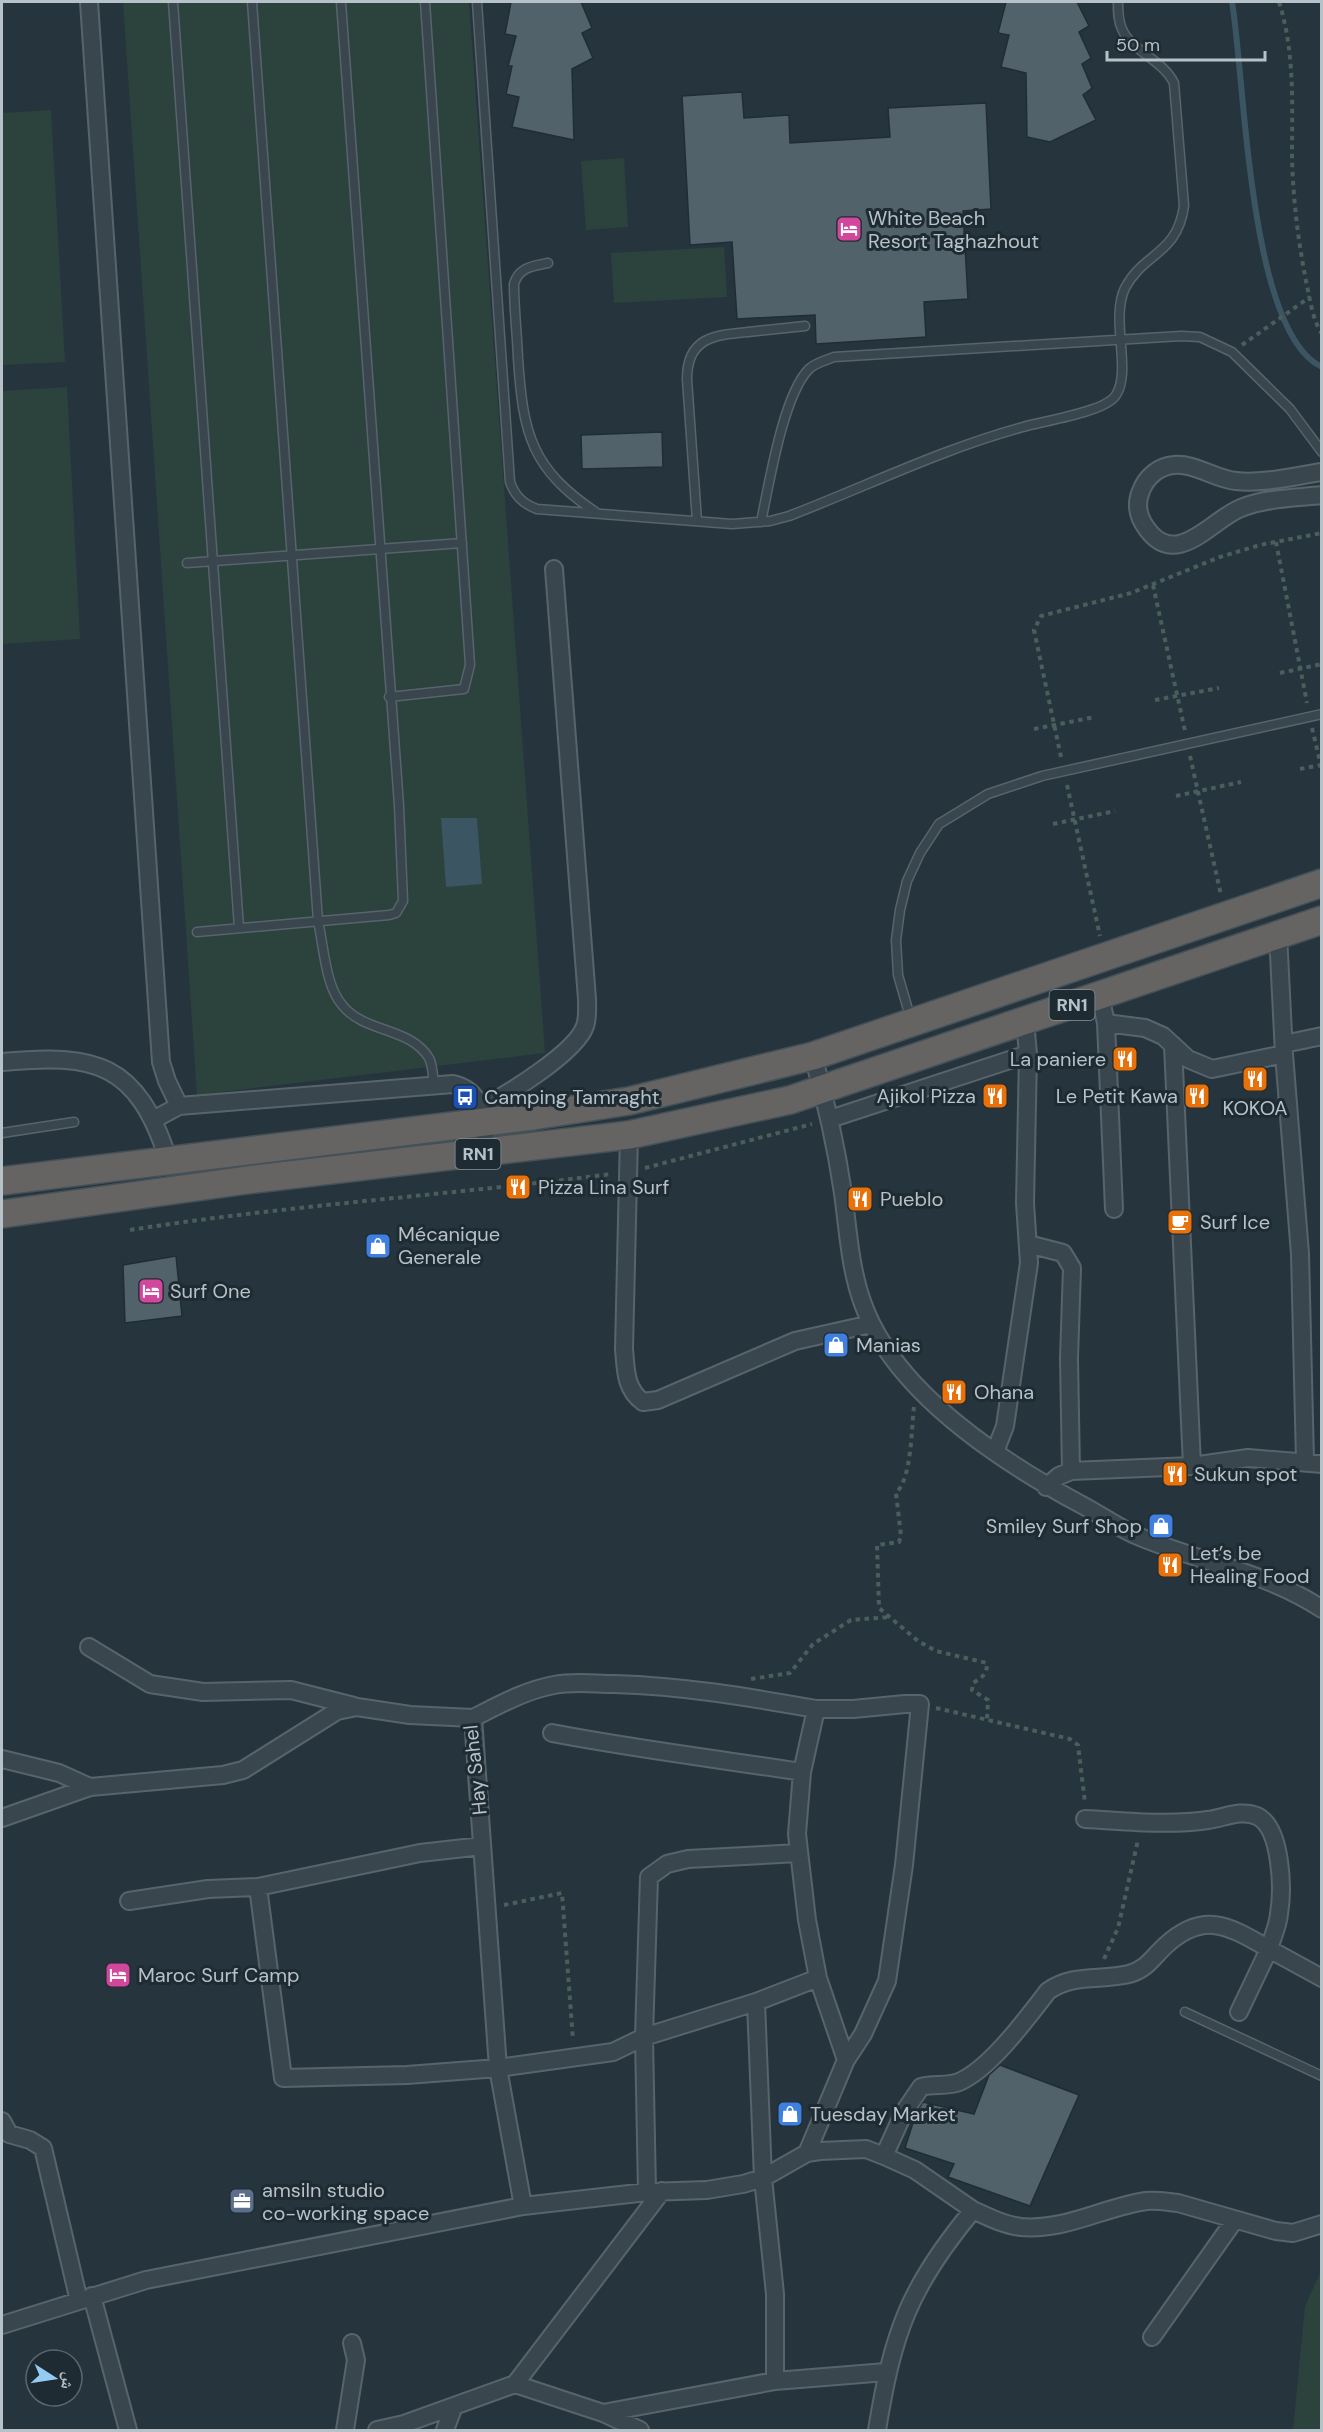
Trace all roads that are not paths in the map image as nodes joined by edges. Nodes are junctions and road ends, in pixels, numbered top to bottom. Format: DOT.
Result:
graph roads {
  1 [pos="89,2"];
  2 [pos="173,2"];
  3 [pos="252,2"];
  4 [pos="341,2"];
  5 [pos="425,2"];
  6 [pos="477,2"];
  7 [pos="1118,2"];
  8 [pos="549,263"];
  9 [pos="805,326"];
  10 [pos="1120,340"];
  11 [pos="1322,452"];
  12 [pos="1322,472"];
  13 [pos="1322,495"];
  14 [pos="598,514"];
  15 [pos="697,521"];
  16 [pos="760,522"];
  17 [pos="462,543"];
  18 [pos="379,551"];
  19 [pos="291,556"];
  20 [pos="213,562"];
  21 [pos="187,563"];
  22 [pos="554,569"];
  23 [pos="389,698"];
  24 [pos="1322,714"];
  25 [pos="1322,883"];
  26 [pos="1322,920"];
  27 [pos="318,921"];
  28 [pos="239,928"];
  29 [pos="197,932"];
  30 [pos="1278,934"];
  31 [pos="1100,996"];
  32 [pos="1025,1021"];
  33 [pos="911,1023"];
  34 [pos="1106,1023"];
  35 [pos="1322,1036"];
  36 [pos="1173,1045"];
  37 [pos="1284,1049"];
  38 [pos="1028,1054"];
  39 [pos="813,1056"];
  40 [pos="2,1062"];
  41 [pos="434,1086"];
  42 [pos="823,1090"];
  43 [pos="179,1106"];
  44 [pos="481,1115"];
  45 [pos="830,1119"];
  46 [pos="153,1120"];
  47 [pos="74,1122"];
  48 [pos="2,1133"];
  49 [pos="629,1135"];
  50 [pos="487,1153"];
  51 [pos="168,1159"];
  52 [pos="2,1181"];
  53 [pos="1114,1209"];
  54 [pos="2,1215"];
  55 [pos="1028,1244"];
  56 [pos="871,1324"];
  57 [pos="995,1452"];
  58 [pos="1313,1463"];
  59 [pos="1192,1466"];
  60 [pos="1071,1471"];
  61 [pos="1046,1486"];
  62 [pos="1322,1609"];
  63 [pos="89,1647"];
  64 [pos="357,1707"];
  65 [pos="816,1708"];
  66 [pos="473,1718"];
  67 [pos="552,1733"];
  68 [pos="2,1759"];
  69 [pos="802,1772"];
  70 [pos="90,1787"];
  71 [pos="2,1818"];
  72 [pos="1084,1819"];
  73 [pos="482,1846"];
  74 [pos="799,1853"];
  75 [pos="258,1887"];
  76 [pos="129,1901"];
  77 [pos="1269,1949"];
  78 [pos="818,1978"];
  79 [pos="1322,1978"];
  80 [pos="756,2002"];
  81 [pos="1185,2012"];
  82 [pos="1239,2012"];
  83 [pos="644,2037"];
  84 [pos="846,2060"];
  85 [pos="498,2068"];
  86 [pos="1322,2076"];
  87 [pos="2,2121"];
  88 [pos="807,2153"];
  89 [pos="884,2156"];
  90 [pos="764,2178"];
  91 [pos="655,2191"];
  92 [pos="523,2206"];
  93 [pos="974,2210"];
  94 [pos="1234,2220"];
  95 [pos="1322,2224"];
  96 [pos="86,2299"];
  97 [pos="2,2325"];
  98 [pos="1152,2337"];
  99 [pos="352,2343"];
  100 [pos="886,2372"];
  101 [pos="776,2381"];
  102 [pos="515,2385"];
  103 [pos="454,2406"];
  104 [pos="603,2413"];
  105 [pos="128,2430"];
  106 [pos="345,2430"];
  107 [pos="377,2430"];
  108 [pos="445,2430"];
  109 [pos="640,2430"];
  110 [pos="877,2430"];
  1 -- 43 [label="street"];
  2 -- 20 [label="lane"];
  3 -- 19 [label="lane"];
  4 -- 18 [label="lane"];
  5 -- 17 [label="lane"];
  6 -- 14 [label="lane"];
  7 -- 10 [label="lane"];
  8 -- 14 [label="lane"];
  9 -- 15 [label="lane"];
  10 -- 11 [label="lane"];
  10 -- 16 [label="lane"];
  10 -- 16 [label="lane"];
  12 -- 13 [label="street"];
  14 -- 15 [label="lane"];
  15 -- 16 [label="lane"];
  17 -- 18 [label="lane"];
  17 -- 23 [label="lane"];
  18 -- 19 [label="lane"];
  18 -- 23 [label="lane"];
  19 -- 20 [label="lane"];
  19 -- 27 [label="lane"];
  20 -- 21 [label="lane"];
  20 -- 28 [label="lane"];
  22 -- 44 [label="street"];
  23 -- 27 [label="lane"];
  24 -- 33 [label="lane"];
  25 -- 33 [label="highway, RN1"];
  26 -- 30 [label="highway, RN1"];
  27 -- 28 [label="lane"];
  27 -- 41 [label="lane"];
  28 -- 29 [label="lane"];
  30 -- 31 [label="highway, RN1"];
  30 -- 37 [label="street"];
  31 -- 32 [label="highway, RN1"];
  31 -- 34 [label="street"];
  32 -- 38 [label="street"];
  32 -- 42 [label="highway, RN1"];
  33 -- 39 [label="highway, RN1"];
  34 -- 36 [label="street"];
  34 -- 53 [label="street"];
  35 -- 37 [label="street"];
  36 -- 37 [label="street"];
  36 -- 59 [label="street"];
  37 -- 58 [label="street"];
  38 -- 45 [label="street"];
  38 -- 55 [label="street"];
  39 -- 42 [label="street"];
  39 -- 44 [label="highway, RN1"];
  40 -- 46 [label="street"];
  41 -- 43 [label="street"];
  41 -- 44 [label="street"];
  42 -- 45 [label="street"];
  42 -- 49 [label="highway, RN1"];
  43 -- 46 [label="street"];
  44 -- 50 [label="street"];
  44 -- 51 [label="highway, RN1"];
  45 -- 56 [label="street"];
  46 -- 51 [label="street"];
  47 -- 48 [label="lane"];
  49 -- 50 [label="highway, RN1"];
  49 -- 56 [label="street"];
  50 -- 54 [label="highway, RN1"];
  51 -- 52 [label="highway, RN1"];
  55 -- 57 [label="street"];
  55 -- 60 [label="street"];
  56 -- 57 [label="street"];
  57 -- 61 [label="street"];
  58 -- 59 [label="street"];
  59 -- 60 [label="street"];
  60 -- 61 [label="street"];
  61 -- 62 [label="street"];
  63 -- 64 [label="street"];
  64 -- 66 [label="street, Hay Sahel"];
  64 -- 70 [label="street, Hay Sahel"];
  65 -- 66 [label="street"];
  65 -- 69 [label="street"];
  65 -- 84 [label="street"];
  66 -- 73 [label="street, Hay Sahel"];
  67 -- 69 [label="street"];
  68 -- 70 [label="street"];
  69 -- 74 [label="street"];
  70 -- 71 [label="street, Hay Sahel"];
  72 -- 77 [label="street"];
  73 -- 75 [label="street"];
  73 -- 85 [label="street, Hay Sahel"];
  74 -- 78 [label="street"];
  74 -- 83 [label="street"];
  75 -- 76 [label="street"];
  75 -- 85 [label="street"];
  77 -- 79 [label="street"];
  77 -- 82 [label="street"];
  77 -- 89 [label="street"];
  78 -- 80 [label="street"];
  78 -- 84 [label="street"];
  80 -- 83 [label="street"];
  80 -- 90 [label="street"];
  81 -- 86 [label="lane"];
  83 -- 85 [label="street"];
  83 -- 91 [label="street"];
  84 -- 88 [label="street"];
  85 -- 92 [label="street, Hay Sahel"];
  87 -- 96 [label="street"];
  88 -- 89 [label="street"];
  88 -- 90 [label="street"];
  89 -- 93 [label="street"];
  90 -- 91 [label="street"];
  90 -- 101 [label="street"];
  91 -- 92 [label="street"];
  91 -- 102 [label="street"];
  92 -- 96 [label="street"];
  93 -- 94 [label="street"];
  93 -- 100 [label="street"];
  94 -- 95 [label="street"];
  94 -- 98 [label="street"];
  96 -- 97 [label="street"];
  96 -- 105 [label="street"];
  99 -- 106 [label="street"];
  100 -- 101 [label="street"];
  100 -- 110 [label="street"];
  101 -- 104 [label="street"];
  102 -- 103 [label="street"];
  102 -- 104 [label="street"];
  103 -- 107 [label="street"];
  103 -- 108 [label="street"];
  104 -- 109 [label="street"];
}
